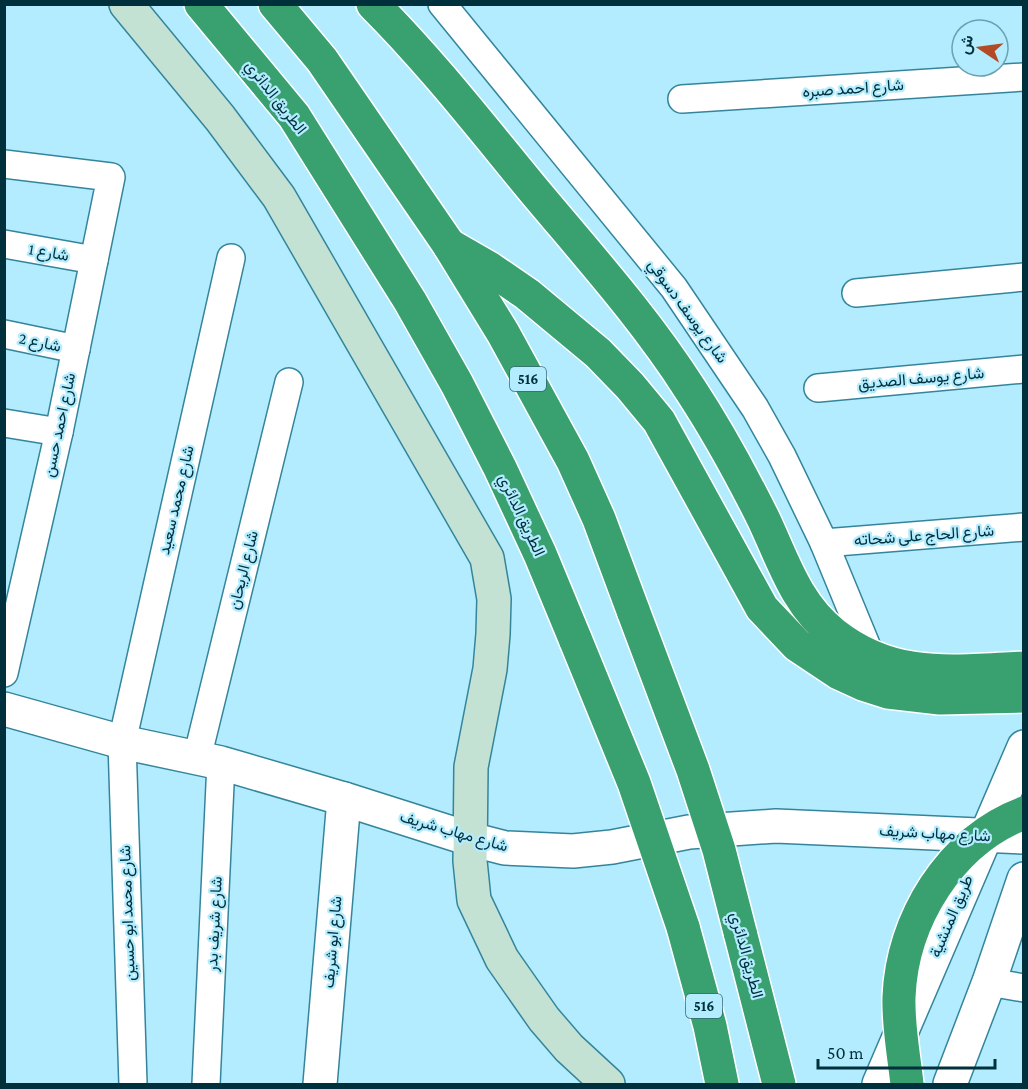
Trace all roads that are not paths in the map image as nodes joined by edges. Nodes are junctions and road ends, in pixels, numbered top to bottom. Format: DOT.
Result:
graph roads {
  1 [pos="126,4"];
  2 [pos="201,4"];
  3 [pos="275,4"];
  4 [pos="373,4"];
  5 [pos="442,4"];
  6 [pos="1023,77"];
  7 [pos="682,99"];
  8 [pos="4,164"];
  9 [pos="4,244"];
  10 [pos="449,245"];
  11 [pos="231,258"];
  12 [pos="94,260"];
  13 [pos="1023,277"];
  14 [pos="856,293"];
  15 [pos="4,334"];
  16 [pos="76,349"];
  17 [pos="1023,369"];
  18 [pos="289,382"];
  19 [pos="818,388"];
  20 [pos="4,423"];
  21 [pos="59,432"];
  22 [pos="1023,527"];
  23 [pos="824,543"];
  24 [pos="871,657"];
  25 [pos="1023,668"];
  26 [pos="4,673"];
  27 [pos="1023,696"];
  28 [pos="4,709"];
  29 [pos="122,742"];
  30 [pos="1023,747"];
  31 [pos="209,760"];
  32 [pos="344,798"];
  33 [pos="1023,813"];
  34 [pos="985,835"];
  35 [pos="1023,837"];
  36 [pos="470,839"];
  37 [pos="1023,879"];
  38 [pos="988,982"];
  39 [pos="1023,988"];
  40 [pos="133,1084"];
  41 [pos="206,1084"];
  42 [pos="320,1084"];
  43 [pos="608,1084"];
  44 [pos="722,1084"];
  45 [pos="779,1084"];
  46 [pos="879,1084"];
  47 [pos="907,1084"];
  48 [pos="950,1084"];
  1 -- 36 [label="main road"];
  2 -- 44 [label="highway, الطريق الدائري / 516, bridge"];
  3 -- 10 [label="highway, الطريق الدائري / 516"];
  4 -- 24 [label="highway"];
  5 -- 23 [label="street, شارع يوسف دسوقي"];
  6 -- 7 [label="street, شارع احمد صبره"];
  8 -- 12 [label="street, شارع احمد حسن"];
  9 -- 12 [label="street, شارع 1"];
  10 -- 27 [label="highway"];
  10 -- 45 [label="highway, الطريق الدائري / 516, bridge"];
  11 -- 29 [label="street, شارع محمد سعيد"];
  12 -- 16 [label="street, شارع احمد حسن"];
  13 -- 14 [label="street"];
  15 -- 16 [label="street, شارع 2"];
  16 -- 21 [label="street, شارع احمد حسن"];
  17 -- 19 [label="street, شارع يوسف الصديق"];
  18 -- 31 [label="street, شارع الريحان"];
  20 -- 21 [label="street"];
  21 -- 26 [label="street, شارع احمد حسن"];
  22 -- 23 [label="street, شارع الحاج على شحاته"];
  23 -- 24 [label="street, شارع يوسف دسوقي"];
  24 -- 25 [label="highway"];
  28 -- 29 [label="street, شارع مهاب شريف"];
  29 -- 31 [label="street, شارع مهاب شريف"];
  29 -- 40 [label="street, شارع محمد ابو حسين"];
  30 -- 34 [label="street, طريق المنشية"];
  31 -- 32 [label="street, شارع مهاب شريف"];
  31 -- 41 [label="street, شارع شريف بدر"];
  32 -- 36 [label="street, شارع مهاب شريف"];
  32 -- 42 [label="street, شارع ابو شريف"];
  33 -- 47 [label="highway, bridge"];
  34 -- 35 [label="street, شارع مهاب شريف"];
  34 -- 36 [label="street, شارع مهاب شريف"];
  34 -- 46 [label="street, طريق المنشية"];
  36 -- 43 [label="main road"];
  37 -- 38 [label="street"];
  38 -- 39 [label="street"];
  38 -- 48 [label="street"];
}
